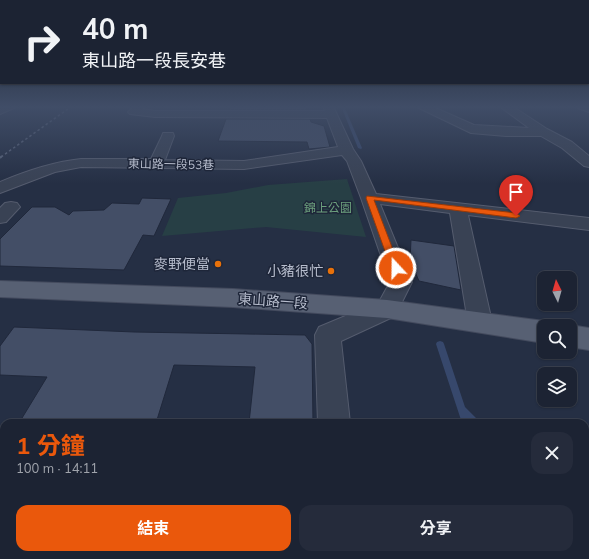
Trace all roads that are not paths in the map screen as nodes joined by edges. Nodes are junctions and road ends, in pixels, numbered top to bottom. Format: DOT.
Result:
graph roads {
  1 [pos="339,132"];
  2 [pos="543,132"];
  3 [pos="168,136"];
  4 [pos="346,150"];
  5 [pos="156,164"];
  6 [pos="589,164"];
  7 [pos="0,188"];
  8 [pos="369,198"];
  9 [pos="458,209"];
  10 [pos="589,224"];
  11 [pos="0,289"];
  12 [pos="387,309"];
  13 [pos="480,322"];
  14 [pos="537,331"];
  15 [pos="577,337"];
  16 [pos="589,338"];
  17 [pos="334,419"];
  1 -- 4 [label="street"];
  2 -- 6 [label="street"];
  3 -- 5 [label="street"];
  4 -- 5 [label="street, 東山路一段53巷"];
  4 -- 8 [label="street"];
  5 -- 7 [label="street, 東山路一段53巷"];
  8 -- 9 [label="street"];
  8 -- 12 [label="street"];
  9 -- 10 [label="street"];
  9 -- 13 [label="street"];
  11 -- 12 [label="main road, 東山路一段"];
  12 -- 13 [label="main road, 東山路一段"];
  12 -- 17 [label="street"];
  13 -- 14 [label="main road, 東山路一段"];
  15 -- 16 [label="main road"];
}
